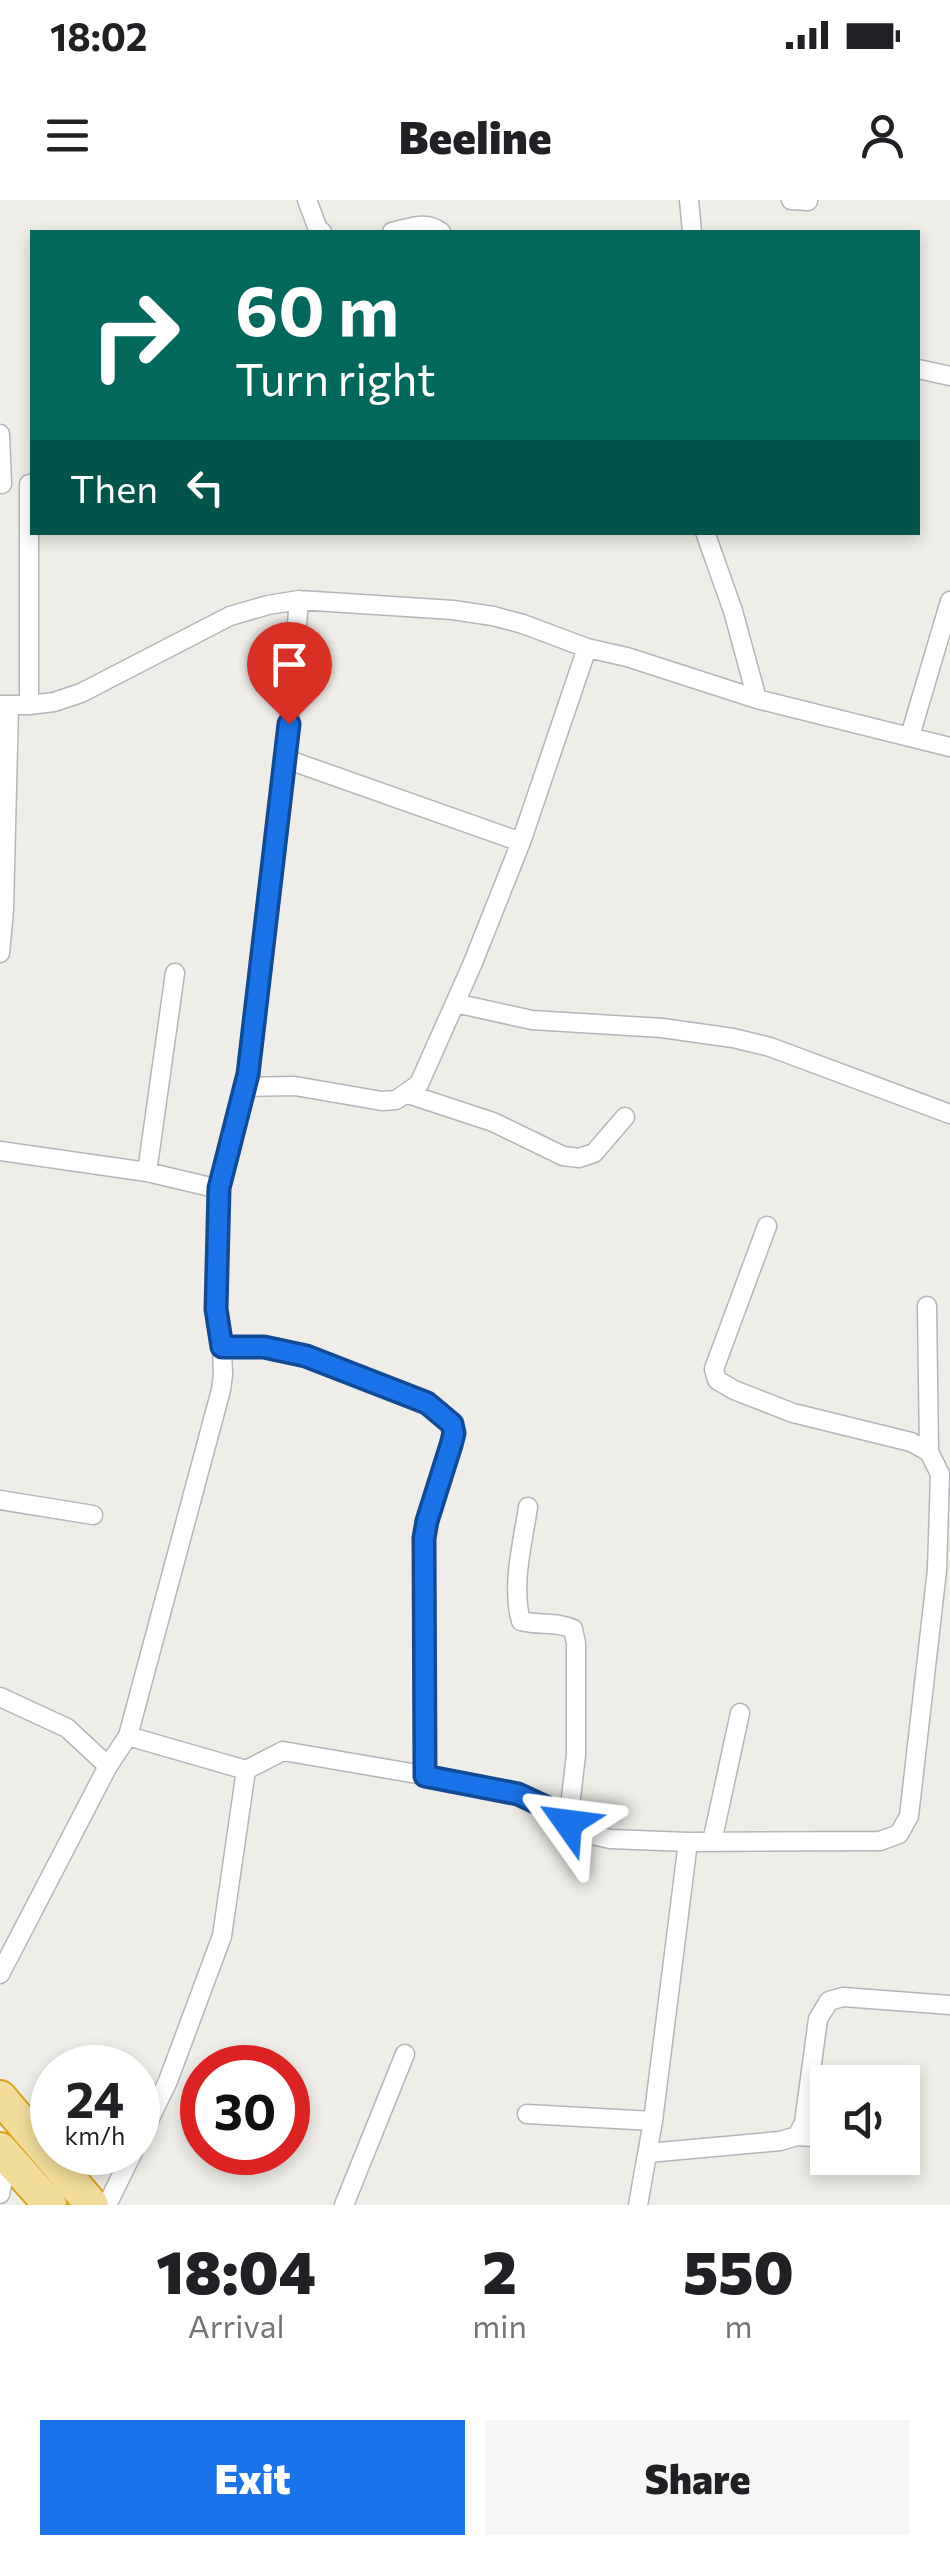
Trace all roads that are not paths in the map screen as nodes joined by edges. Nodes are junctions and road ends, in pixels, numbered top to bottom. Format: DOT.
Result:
graph roads {
  1 [pos="307,200"];
  2 [pos="689,200"];
  3 [pos="791,200"];
  4 [pos="808,201"];
  5 [pos="320,230"];
  6 [pos="400,230"];
  7 [pos="439,230"];
  8 [pos="692,230"];
  9 [pos="920,369"];
  10 [pos="950,376"];
  11 [pos="0,434"];
  12 [pos="1,484"];
  13 [pos="30,484"];
  14 [pos="31,535"];
  15 [pos="706,535"];
  16 [pos="299,600"];
  17 [pos="950,600"];
  18 [pos="587,648"];
  19 [pos="757,699"];
  20 [pos="4,705"];
  21 [pos="29,705"];
  22 [pos="910,736"];
  23 [pos="950,748"];
  24 [pos="286,759"];
  25 [pos="521,842"];
  26 [pos="2,909"];
  27 [pos="0,953"];
  28 [pos="175,973"];
  29 [pos="455,1003"];
  30 [pos="245,1086"];
  31 [pos="408,1094"];
  32 [pos="950,1114"];
  33 [pos="625,1117"];
  34 [pos="0,1152"];
  35 [pos="146,1172"];
  36 [pos="219,1188"];
  37 [pos="767,1226"];
  38 [pos="927,1306"];
  39 [pos="222,1347"];
  40 [pos="929,1452"];
  41 [pos="0,1500"];
  42 [pos="528,1506"];
  43 [pos="94,1516"];
  44 [pos="944,1569"];
  45 [pos="0,1696"];
  46 [pos="740,1713"];
  47 [pos="128,1736"];
  48 [pos="108,1766"];
  49 [pos="246,1770"];
  50 [pos="425,1776"];
  51 [pos="568,1823"];
  52 [pos="688,1842"];
  53 [pos="712,1842"];
  54 [pos="0,1974"];
  55 [pos="950,2005"];
  56 [pos="404,2054"];
  57 [pos="0,2097"];
  58 [pos="160,2098"];
  59 [pos="528,2114"];
  60 [pos="653,2121"];
  61 [pos="797,2136"];
  62 [pos="810,2137"];
  63 [pos="648,2153"];
  64 [pos="4,2154"];
  65 [pos="122,2175"];
  66 [pos="0,2194"];
  67 [pos="50,2205"];
  68 [pos="92,2205"];
  69 [pos="107,2205"];
  70 [pos="344,2205"];
  71 [pos="638,2205"];
  1 -- 5 [label="street"];
  2 -- 8 [label="street"];
  3 -- 4 [label="street"];
  6 -- 7 [label="street"];
  9 -- 10 [label="street"];
  11 -- 12 [label="street"];
  12 -- 13 [label="street"];
  14 -- 21 [label="street"];
  15 -- 19 [label="street"];
  16 -- 18 [label="street"];
  16 -- 21 [label="street"];
  16 -- 24 [label="street"];
  17 -- 22 [label="street"];
  18 -- 19 [label="street"];
  18 -- 25 [label="street"];
  19 -- 22 [label="street"];
  20 -- 21 [label="street"];
  20 -- 26 [label="street"];
  22 -- 23 [label="street"];
  24 -- 25 [label="street"];
  24 -- 30 [label="street"];
  25 -- 29 [label="street"];
  26 -- 27 [label="street"];
  28 -- 35 [label="street"];
  29 -- 31 [label="street"];
  29 -- 32 [label="street"];
  30 -- 31 [label="street"];
  30 -- 36 [label="street"];
  31 -- 33 [label="street"];
  34 -- 35 [label="street"];
  35 -- 36 [label="street"];
  36 -- 39 [label="street"];
  37 -- 40 [label="street"];
  38 -- 40 [label="street"];
  39 -- 47 [label="street"];
  39 -- 50 [label="street"];
  40 -- 44 [label="street"];
  41 -- 43 [label="street"];
  42 -- 51 [label="street"];
  44 -- 53 [label="street"];
  45 -- 48 [label="street"];
  46 -- 53 [label="street"];
  47 -- 48 [label="street"];
  47 -- 49 [label="street"];
  48 -- 54 [label="street"];
  49 -- 50 [label="street"];
  49 -- 58 [label="street"];
  50 -- 51 [label="street"];
  51 -- 52 [label="street"];
  52 -- 53 [label="street"];
  52 -- 60 [label="street"];
  55 -- 61 [label="street"];
  56 -- 70 [label="street"];
  57 -- 68 [label="highway"];
  59 -- 60 [label="street"];
  60 -- 63 [label="street"];
  61 -- 62 [label="street"];
  61 -- 63 [label="street"];
  63 -- 71 [label="street"];
  64 -- 66 [label="street"];
  64 -- 67 [label="highway"];
  65 -- 69 [label="street"];
}
